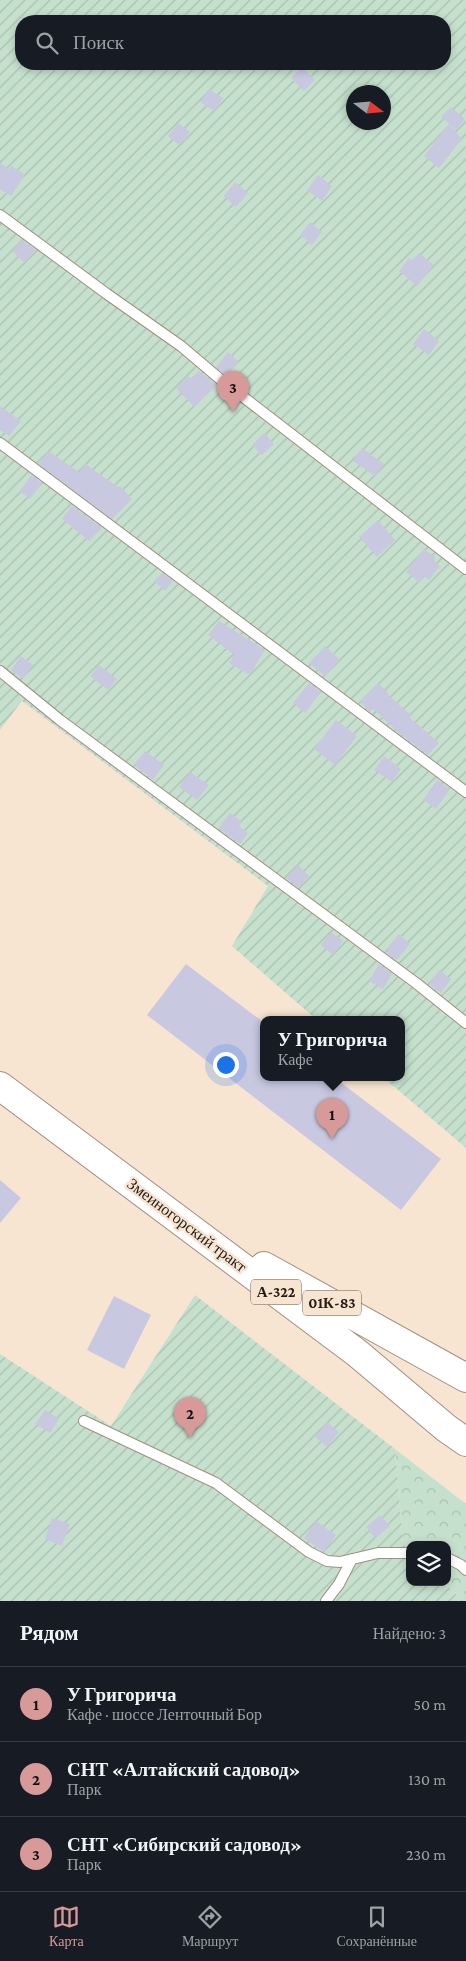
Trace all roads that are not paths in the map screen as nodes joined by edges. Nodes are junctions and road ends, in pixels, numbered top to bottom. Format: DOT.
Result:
graph roads {
  1 [pos="0,215"];
  2 [pos="0,443"];
  3 [pos="466,569"];
  4 [pos="0,671"];
  5 [pos="466,792"];
  6 [pos="466,1023"];
  7 [pos="3,1094"];
  8 [pos="195,1231"];
  9 [pos="307,1289"];
  10 [pos="357,1353"];
  11 [pos="466,1378"];
  12 [pos="466,1393"];
  13 [pos="84,1421"];
  14 [pos="466,1422"];
  15 [pos="466,1442"];
  16 [pos="406,1552"];
  17 [pos="352,1559"];
  18 [pos="451,1560"];
  19 [pos="466,1570"];
  20 [pos="326,1601"];
  1 -- 3 [label="lane"];
  2 -- 5 [label="lane"];
  4 -- 6 [label="lane"];
  7 -- 8 [label="highway, Змеиногорский тракт / А-322"];
  8 -- 9 [label="highway, 01К-83"];
  8 -- 10 [label="highway, Змеиногорский тракт / А-322"];
  9 -- 11 [label="highway, 01К-83"];
  9 -- 12 [label="highway"];
  10 -- 14 [label="highway"];
  10 -- 15 [label="highway, Змеиногорский тракт / А-322"];
  13 -- 17 [label="lane"];
  16 -- 17 [label="lane"];
  17 -- 20 [label="lane"];
  18 -- 19 [label="lane"];
}
